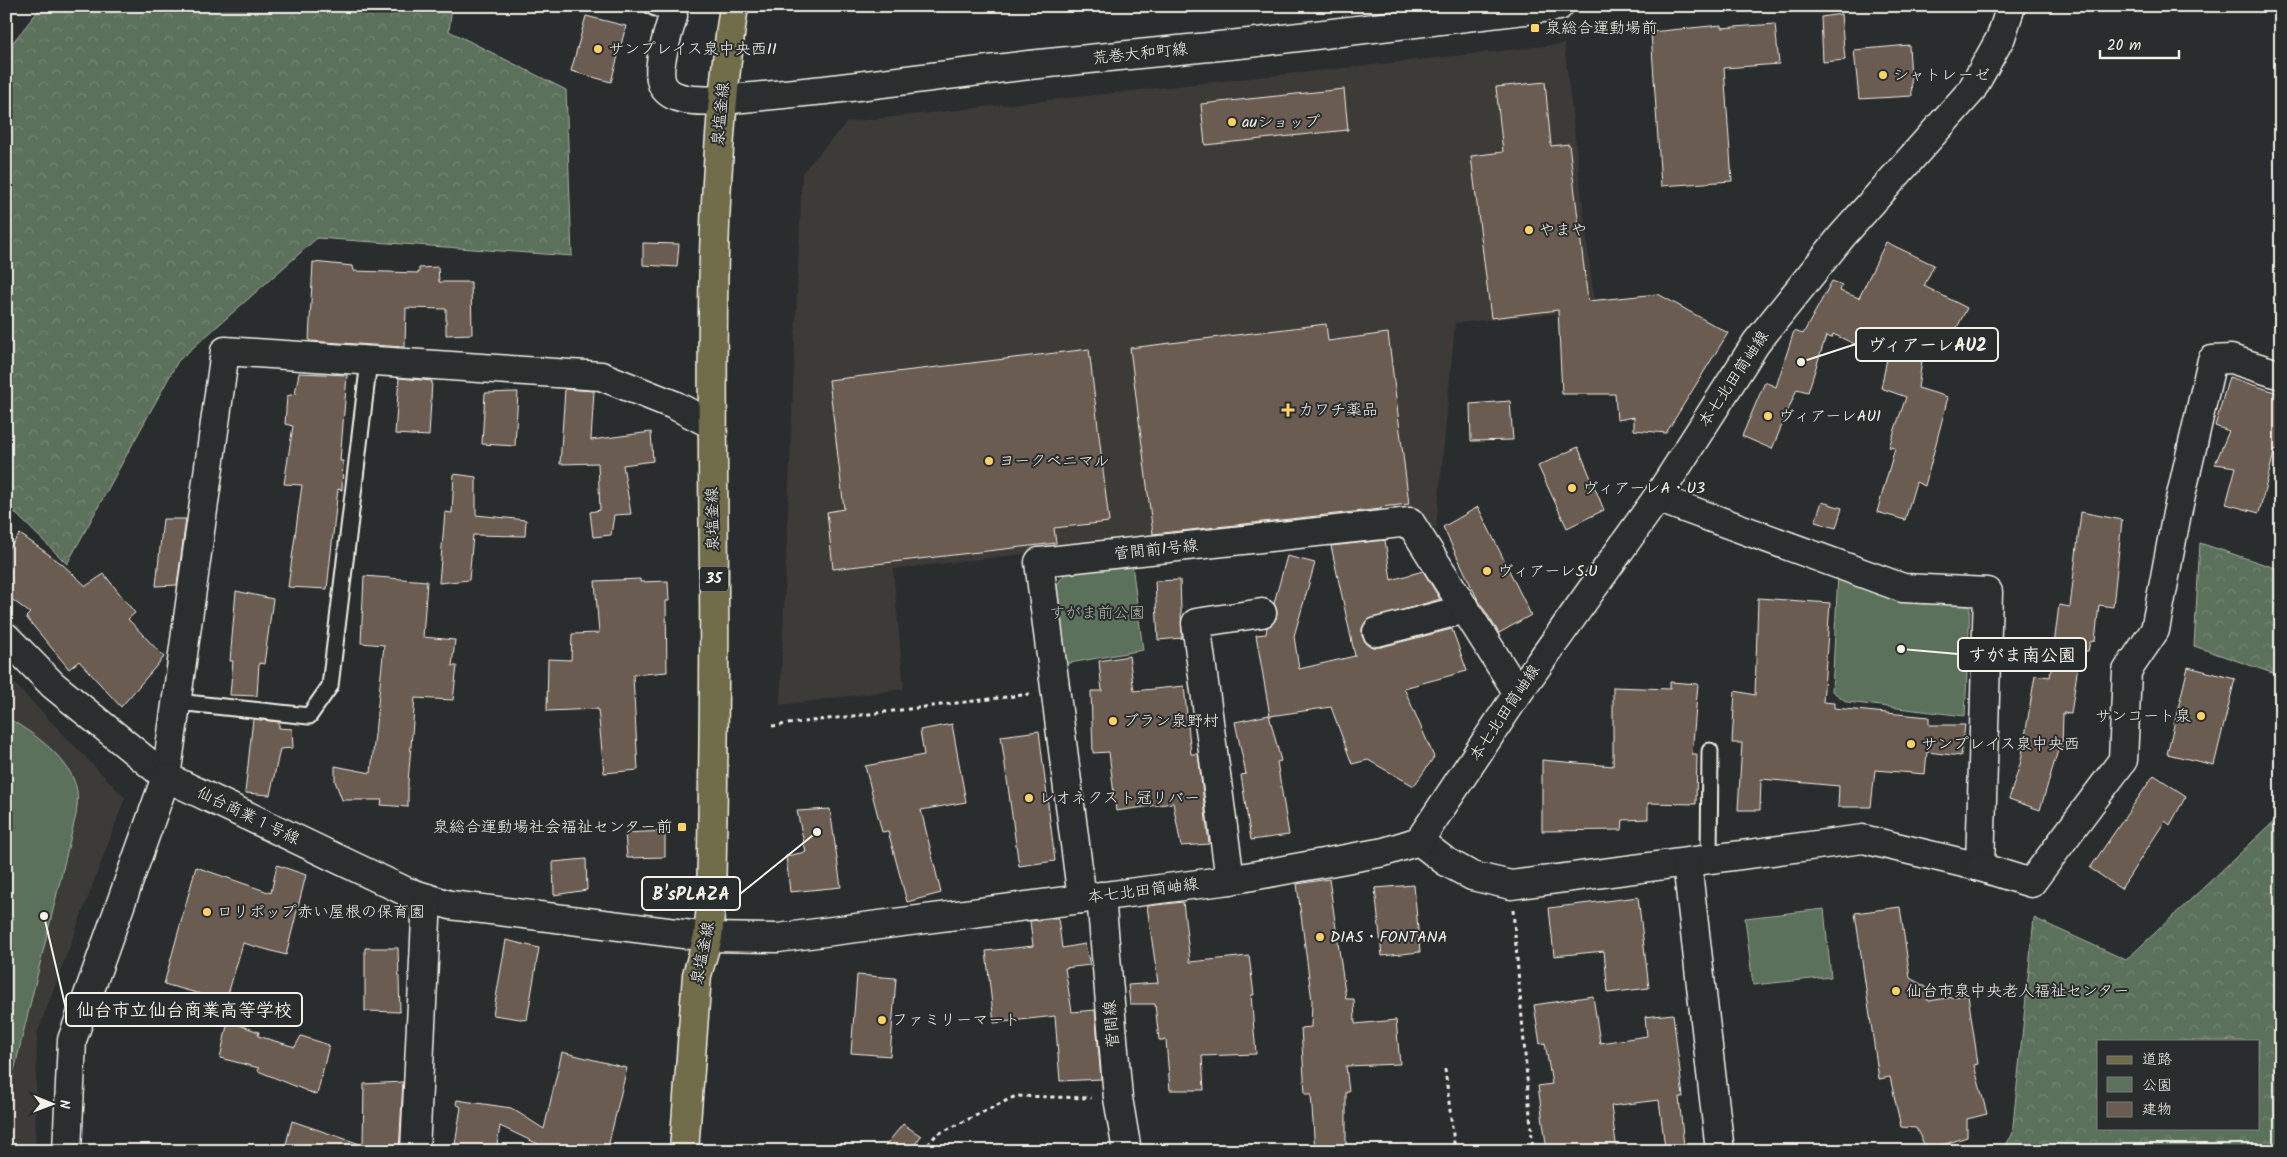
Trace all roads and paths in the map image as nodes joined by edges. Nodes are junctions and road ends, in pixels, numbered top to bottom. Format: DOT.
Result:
graph roads {
  1 [pos="734,6"];
  2 [pos="1559,6"];
  3 [pos="2010,6"];
  4 [pos="662,11"];
  5 [pos="722,100"];
  6 [pos="369,361"];
  7 [pos="2281,375"];
  8 [pos="711,424"];
  9 [pos="1657,498"];
  10 [pos="1466,609"];
  11 [pos="1262,613"];
  12 [pos="1377,632"];
  13 [pos="6,637"];
  14 [pos="1055,690"];
  15 [pos="1518,693"];
  16 [pos="177,702"];
  17 [pos="772,726"];
  18 [pos="1710,751"];
  19 [pos="166,777"];
  20 [pos="1418,841"];
  21 [pos="1698,861"];
  22 [pos="1980,867"];
  23 [pos="1230,880"];
  24 [pos="1511,885"];
  25 [pos="1091,897"];
  26 [pos="428,898"];
  27 [pos="708,937"];
  28 [pos="1445,1069"];
  29 [pos="1118,1098"];
  30 [pos="67,1151"];
  31 [pos="415,1151"];
  32 [pos="684,1151"];
  33 [pos="923,1151"];
  34 [pos="1127,1151"];
  35 [pos="1455,1151"];
  36 [pos="1533,1151"];
  37 [pos="1720,1151"];
  1 -- 5 [label="main road, 泉塩釜線 / 35"];
  2 -- 5 [label="street, 荒巻大和町線"];
  3 -- 9 [label="street, 本七北田筒岫線"];
  4 -- 5 [label="street, 荒巻大和町線"];
  5 -- 8 [label="main road, 泉塩釜線 / 35"];
  6 -- 8 [label="street"];
  6 -- 16 [label="lane"];
  6 -- 16 [label="street"];
  7 -- 22 [label="street"];
  8 -- 27 [label="main road, 泉塩釜線 / 35"];
  9 -- 15 [label="street, 本七北田筒岫線"];
  9 -- 22 [label="street"];
  10 -- 12 [label="street"];
  10 -- 14 [label="street, 菅間前1号線"];
  10 -- 15 [label="street, 菅間前1号線"];
  11 -- 23 [label="street"];
  13 -- 19 [label="street, 仙台商業１号線"];
  14 -- 17 [label="path"];
  14 -- 25 [label="street, 菅間前1号線"];
  15 -- 20 [label="street, 本七北田筒岫線"];
  16 -- 19 [label="street"];
  18 -- 21 [label="lane"];
  19 -- 26 [label="street, 仙台商業１号線"];
  19 -- 30 [label="street"];
  20 -- 23 [label="street, 本七北田筒岫線"];
  20 -- 24 [label="street"];
  21 -- 22 [label="street"];
  21 -- 24 [label="street"];
  21 -- 37 [label="street"];
  23 -- 25 [label="street, 本七北田筒岫線"];
  24 -- 36 [label="path"];
  25 -- 27 [label="street, 本七北田筒岫線"];
  25 -- 29 [label="street, 菅間線"];
  26 -- 27 [label="street, 仙台商業１号線"];
  26 -- 31 [label="street"];
  27 -- 32 [label="main road, 泉塩釜線 / 35"];
  28 -- 35 [label="path"];
  29 -- 33 [label="path"];
  29 -- 34 [label="street, 菅間線"];
}
